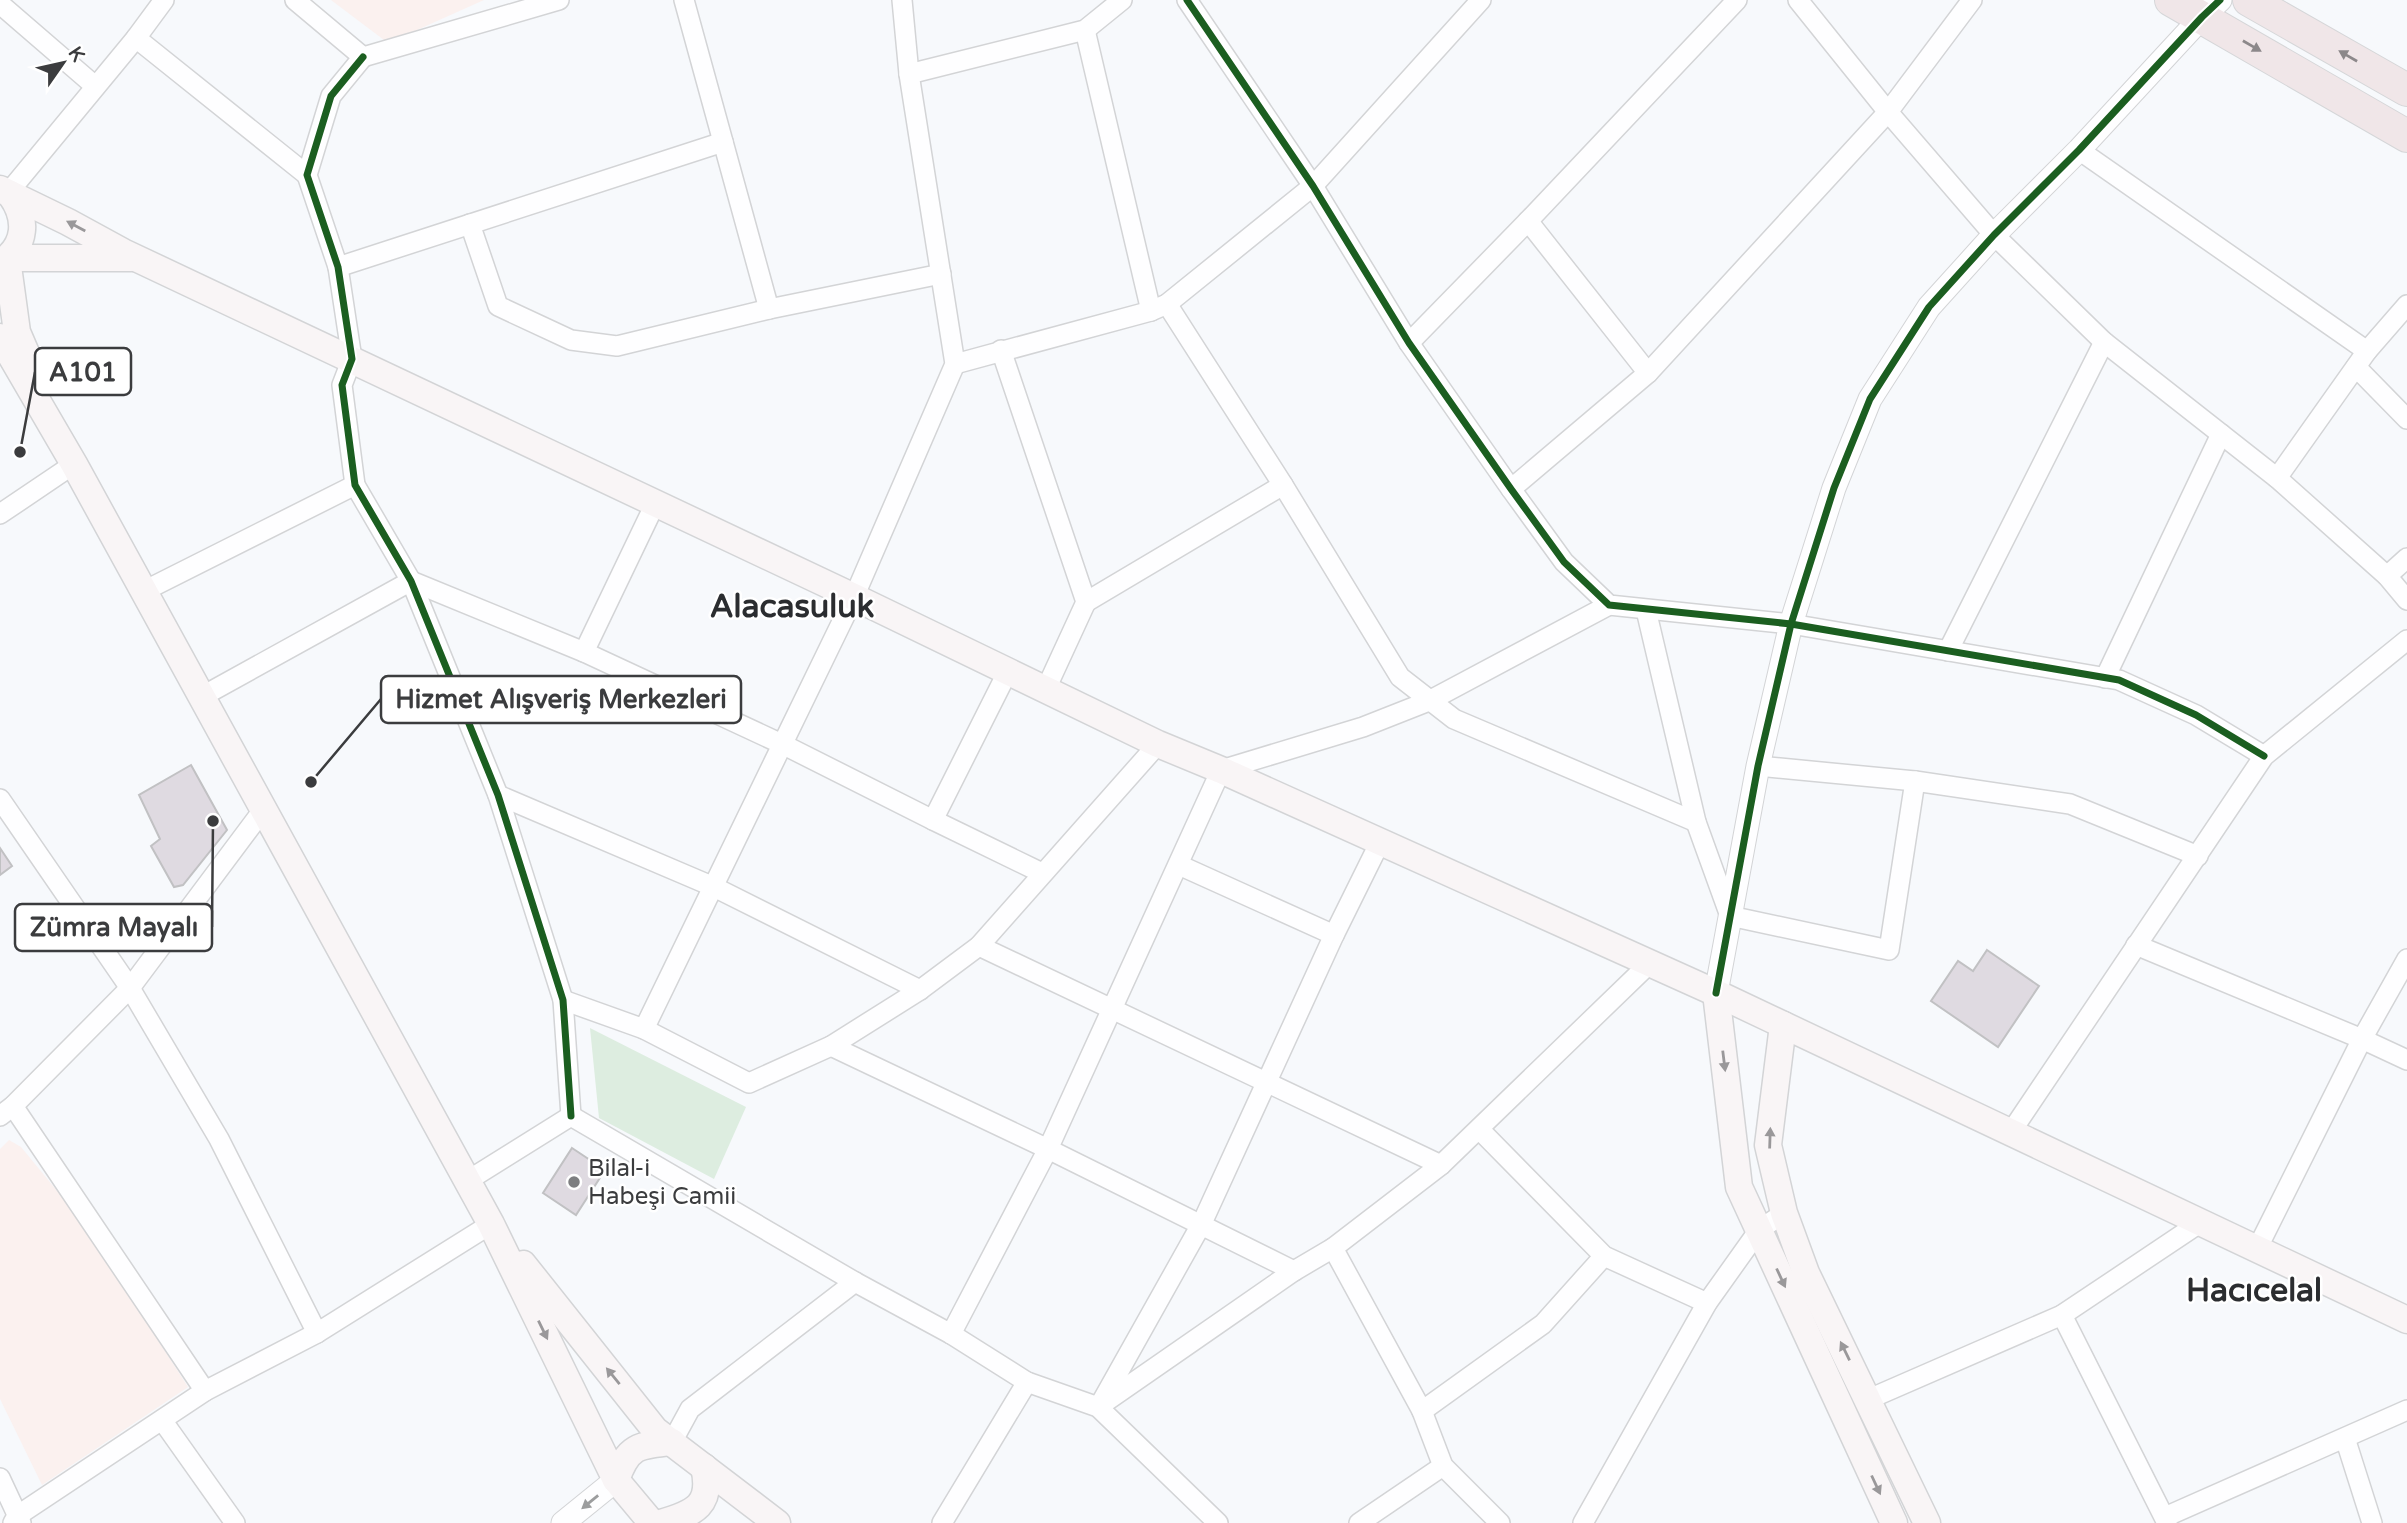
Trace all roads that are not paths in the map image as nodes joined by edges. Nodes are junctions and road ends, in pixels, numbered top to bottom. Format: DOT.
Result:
graph roads {
  1 [pos="164,0"];
  2 [pos="295,0"];
  3 [pos="559,0"];
  4 [pos="684,0"];
  5 [pos="902,0"];
  6 [pos="1122,0"];
  7 [pos="1187,0"];
  8 [pos="1737,0"];
  9 [pos="1798,0"];
  10 [pos="1972,0"];
  11 [pos="2171,0"];
  12 [pos="2249,0"];
  13 [pos="0,4"];
  14 [pos="1469,4"];
  15 [pos="2211,8"];
  16 [pos="1085,30"];
  17 [pos="136,38"];
  18 [pos="363,57"];
  19 [pos="909,74"];
  20 [pos="95,86"];
  21 [pos="2407,90"];
  22 [pos="1888,112"];
  23 [pos="2407,136"];
  24 [pos="723,142"];
  25 [pos="2079,150"];
  26 [pos="307,175"];
  27 [pos="1313,186"];
  28 [pos="6,192"];
  29 [pos="1528,221"];
  30 [pos="470,224"];
  31 [pos="1994,235"];
  32 [pos="137,258"];
  33 [pos="5,260"];
  34 [pos="338,267"];
  35 [pos="941,274"];
  36 [pos="2407,304"];
  37 [pos="1159,307"];
  38 [pos="769,309"];
  39 [pos="0,337"];
  40 [pos="1409,342"];
  41 [pos="2104,342"];
  42 [pos="1001,350"];
  43 [pos="2367,351"];
  44 [pos="352,359"];
  45 [pos="955,364"];
  46 [pos="2356,367"];
  47 [pos="1647,373"];
  48 [pos="2407,419"];
  49 [pos="2221,434"];
  50 [pos="74,464"];
  51 [pos="2277,478"];
  52 [pos="355,485"];
  53 [pos="1283,485"];
  54 [pos="1511,489"];
  55 [pos="655,503"];
  56 [pos="0,514"];
  57 [pos="2407,558"];
  58 [pos="2387,576"];
  59 [pos="411,581"];
  60 [pos="144,591"];
  61 [pos="854,597"];
  62 [pos="2407,600"];
  63 [pos="1086,602"];
  64 [pos="1609,605"];
  65 [pos="1646,610"];
  66 [pos="1791,624"];
  67 [pos="2407,640"];
  68 [pos="1948,651"];
  69 [pos="584,652"];
  70 [pos="1007,673"];
  71 [pos="2105,678"];
  72 [pos="1045,691"];
  73 [pos="201,696"];
  74 [pos="1429,701"];
  75 [pos="1158,744"];
  76 [pos="784,745"];
  77 [pos="2263,756"];
  78 [pos="1758,766"];
  79 [pos="1221,770"];
  80 [pos="1915,781"];
  81 [pos="498,795"];
  82 [pos="0,799"];
  83 [pos="262,810"];
  84 [pos="933,820"];
  85 [pos="1696,822"];
  86 [pos="1380,842"];
  87 [pos="2198,856"];
  88 [pos="1179,865"];
  89 [pos="1042,873"];
  90 [pos="713,887"];
  91 [pos="1730,916"];
  92 [pos="1334,935"];
  93 [pos="979,946"];
  94 [pos="2136,946"];
  95 [pos="2407,959"];
  96 [pos="1650,962"];
  97 [pos="130,988"];
  98 [pos="920,990"];
  99 [pos="1716,993"];
  100 [pos="563,1000"];
  101 [pos="1111,1008"];
  102 [pos="1783,1025"];
  103 [pos="644,1029"];
  104 [pos="2362,1039"];
  105 [pos="831,1046"];
  106 [pos="2407,1060"];
  107 [pos="1266,1082"];
  108 [pos="4,1111"];
  109 [pos="571,1116"];
  110 [pos="1479,1129"];
  111 [pos="2011,1132"];
  112 [pos="1048,1149"];
  113 [pos="1441,1165"];
  114 [pos="467,1181"];
  115 [pos="1784,1213"];
  116 [pos="2201,1222"];
  117 [pos="1202,1223"];
  118 [pos="491,1224"];
  119 [pos="1759,1230"];
  120 [pos="1333,1248"];
  121 [pos="2257,1249"];
  122 [pos="1604,1256"];
  123 [pos="1294,1270"];
  124 [pos="855,1282"];
  125 [pos="1707,1303"];
  126 [pos="2062,1315"];
  127 [pos="2407,1320"];
  128 [pos="317,1333"];
  129 [pos="951,1334"];
  130 [pos="1027,1382"];
  131 [pos="205,1391"];
  132 [pos="1869,1399"];
  133 [pos="1098,1407"];
  134 [pos="2407,1410"];
  135 [pos="1422,1411"];
  136 [pos="162,1420"];
  137 [pos="2345,1438"];
  138 [pos="672,1442"];
  139 [pos="1443,1466"];
  140 [pos="704,1467"];
  141 [pos="0,1478"];
  142 [pos="616,1480"];
  143 [pos="2166,1520"];
  144 [pos="17,1521"];
  145 [pos="235,1523"];
  146 [pos="563,1523"];
  147 [pos="652,1523"];
  148 [pos="661,1523"];
  149 [pos="778,1523"];
  150 [pos="942,1523"];
  151 [pos="1218,1523"];
  152 [pos="1359,1523"];
  153 [pos="1500,1523"];
  154 [pos="1583,1523"];
  155 [pos="1894,1523"];
  156 [pos="1927,1523"];
  157 [pos="2372,1523"];
  1 -- 17 [label="street"];
  2 -- 18 [label="street"];
  3 -- 18 [label="street"];
  4 -- 24 [label="street"];
  5 -- 19 [label="street"];
  6 -- 16 [label="street"];
  7 -- 27 [label="street"];
  8 -- 29 [label="street"];
  9 -- 22 [label="street"];
  10 -- 22 [label="street"];
  11 -- 15 [label="highway"];
  21 -- 12 [label="highway, one-way"];
  13 -- 20 [label="street"];
  14 -- 27 [label="street"];
  15 -- 23 [label="highway, one-way"];
  15 -- 25 [label="street"];
  16 -- 19 [label="street"];
  16 -- 37 [label="street"];
  17 -- 20 [label="street"];
  17 -- 26 [label="street"];
  18 -- 26 [label="street"];
  19 -- 35 [label="street"];
  20 -- 28 [label="street"];
  22 -- 31 [label="street"];
  22 -- 47 [label="street"];
  24 -- 30 [label="street"];
  24 -- 38 [label="street"];
  25 -- 31 [label="street"];
  25 -- 43 [label="street"];
  26 -- 34 [label="street"];
  27 -- 37 [label="street"];
  27 -- 40 [label="street"];
  32 -- 28 [label="main road, one-way"];
  28 -- 33 [label="main road"];
  29 -- 40 [label="street"];
  29 -- 47 [label="street"];
  30 -- 34 [label="street"];
  30 -- 38 [label="street"];
  31 -- 41 [label="street"];
  31 -- 66 [label="street"];
  32 -- 33 [label="main road"];
  32 -- 44 [label="main road"];
  33 -- 50 [label="main road"];
  34 -- 44 [label="street"];
  35 -- 38 [label="street"];
  35 -- 45 [label="street"];
  36 -- 43 [label="street"];
  37 -- 42 [label="street"];
  37 -- 53 [label="street"];
  39 -- 50 [label="main road"];
  40 -- 54 [label="street"];
  41 -- 49 [label="street"];
  41 -- 68 [label="street"];
  42 -- 45 [label="street"];
  42 -- 63 [label="street"];
  43 -- 46 [label="street"];
  44 -- 52 [label="street"];
  44 -- 55 [label="main road"];
  45 -- 61 [label="street"];
  46 -- 48 [label="street"];
  46 -- 51 [label="street"];
  47 -- 54 [label="street"];
  49 -- 51 [label="street"];
  49 -- 71 [label="street"];
  50 -- 56 [label="street"];
  50 -- 60 [label="main road"];
  51 -- 58 [label="street"];
  52 -- 59 [label="street"];
  52 -- 60 [label="street"];
  53 -- 63 [label="street"];
  53 -- 74 [label="street"];
  54 -- 64 [label="street"];
  55 -- 61 [label="main road"];
  55 -- 69 [label="street"];
  57 -- 58 [label="street"];
  58 -- 62 [label="street"];
  59 -- 69 [label="street"];
  59 -- 73 [label="street"];
  59 -- 81 [label="street"];
  60 -- 73 [label="main road"];
  61 -- 70 [label="main road"];
  61 -- 76 [label="street"];
  63 -- 72 [label="street"];
  64 -- 65 [label="street"];
  64 -- 74 [label="street"];
  65 -- 66 [label="street"];
  65 -- 85 [label="street"];
  66 -- 68 [label="street"];
  66 -- 78 [label="street"];
  67 -- 77 [label="street"];
  68 -- 71 [label="street"];
  69 -- 76 [label="street"];
  70 -- 72 [label="main road"];
  70 -- 84 [label="street"];
  71 -- 77 [label="street"];
  72 -- 75 [label="main road"];
  73 -- 83 [label="main road"];
  74 -- 79 [label="street"];
  74 -- 85 [label="street"];
  75 -- 79 [label="main road"];
  75 -- 89 [label="street"];
  76 -- 84 [label="street"];
  76 -- 90 [label="street"];
  77 -- 87 [label="street"];
  78 -- 80 [label="street"];
  78 -- 91 [label="street"];
  79 -- 86 [label="main road"];
  79 -- 88 [label="street"];
  80 -- 87 [label="street"];
  80 -- 91 [label="street"];
  81 -- 90 [label="street"];
  81 -- 100 [label="street"];
  82 -- 97 [label="street"];
  83 -- 97 [label="street"];
  83 -- 114 [label="main road"];
  84 -- 89 [label="street"];
  85 -- 91 [label="street"];
  86 -- 92 [label="street"];
  86 -- 96 [label="main road"];
  87 -- 94 [label="street"];
  88 -- 92 [label="street"];
  88 -- 101 [label="street"];
  89 -- 93 [label="street"];
  90 -- 98 [label="street"];
  90 -- 103 [label="street"];
  91 -- 99 [label="street"];
  92 -- 107 [label="street"];
  93 -- 98 [label="street"];
  93 -- 101 [label="street"];
  94 -- 104 [label="street"];
  94 -- 111 [label="street"];
  95 -- 104 [label="street"];
  96 -- 99 [label="main road"];
  96 -- 110 [label="street"];
  97 -- 108 [label="street"];
  97 -- 128 [label="street"];
  98 -- 105 [label="street"];
  99 -- 102 [label="main road"];
  99 -- 119 [label="main road, one-way"];
  100 -- 103 [label="street"];
  100 -- 109 [label="street"];
  101 -- 107 [label="street"];
  101 -- 112 [label="street"];
  102 -- 111 [label="main road"];
  115 -- 102 [label="main road, one-way"];
  103 -- 105 [label="street"];
  104 -- 106 [label="street"];
  104 -- 121 [label="street"];
  105 -- 112 [label="street"];
  107 -- 113 [label="street"];
  107 -- 117 [label="street"];
  108 -- 131 [label="street"];
  109 -- 114 [label="street"];
  109 -- 124 [label="street"];
  110 -- 113 [label="street"];
  110 -- 122 [label="street"];
  111 -- 116 [label="main road"];
  112 -- 117 [label="street"];
  112 -- 129 [label="street"];
  113 -- 120 [label="street"];
  114 -- 118 [label="main road"];
  115 -- 119 [label="street"];
  132 -- 115 [label="main road, one-way"];
  116 -- 121 [label="main road"];
  116 -- 126 [label="street"];
  117 -- 123 [label="street"];
  117 -- 133 [label="street"];
  118 -- 128 [label="street"];
  138 -- 118 [label="main road, one-way"];
  118 -- 142 [label="main road, one-way"];
  119 -- 125 [label="street"];
  119 -- 155 [label="main road, one-way"];
  120 -- 123 [label="street"];
  120 -- 135 [label="street"];
  121 -- 127 [label="main road"];
  122 -- 125 [label="street"];
  122 -- 135 [label="street"];
  123 -- 133 [label="street"];
  124 -- 129 [label="street"];
  124 -- 138 [label="street"];
  125 -- 154 [label="street"];
  126 -- 132 [label="street"];
  126 -- 143 [label="street"];
  128 -- 131 [label="street"];
  129 -- 130 [label="street"];
  130 -- 133 [label="street"];
  130 -- 150 [label="street"];
  131 -- 136 [label="street"];
  132 -- 156 [label="main road"];
  133 -- 151 [label="street"];
  134 -- 137 [label="street"];
  135 -- 139 [label="street"];
  136 -- 144 [label="street"];
  136 -- 145 [label="street"];
  137 -- 143 [label="street"];
  137 -- 157 [label="street"];
  138 -- 140 [label="main road"];
  138 -- 142 [label="main road"];
  139 -- 152 [label="street"];
  139 -- 153 [label="street"];
  140 -- 148 [label="main road"];
  140 -- 149 [label="main road"];
  141 -- 144 [label="street"];
  142 -- 146 [label="street, one-way"];
  142 -- 147 [label="main road"];
}
